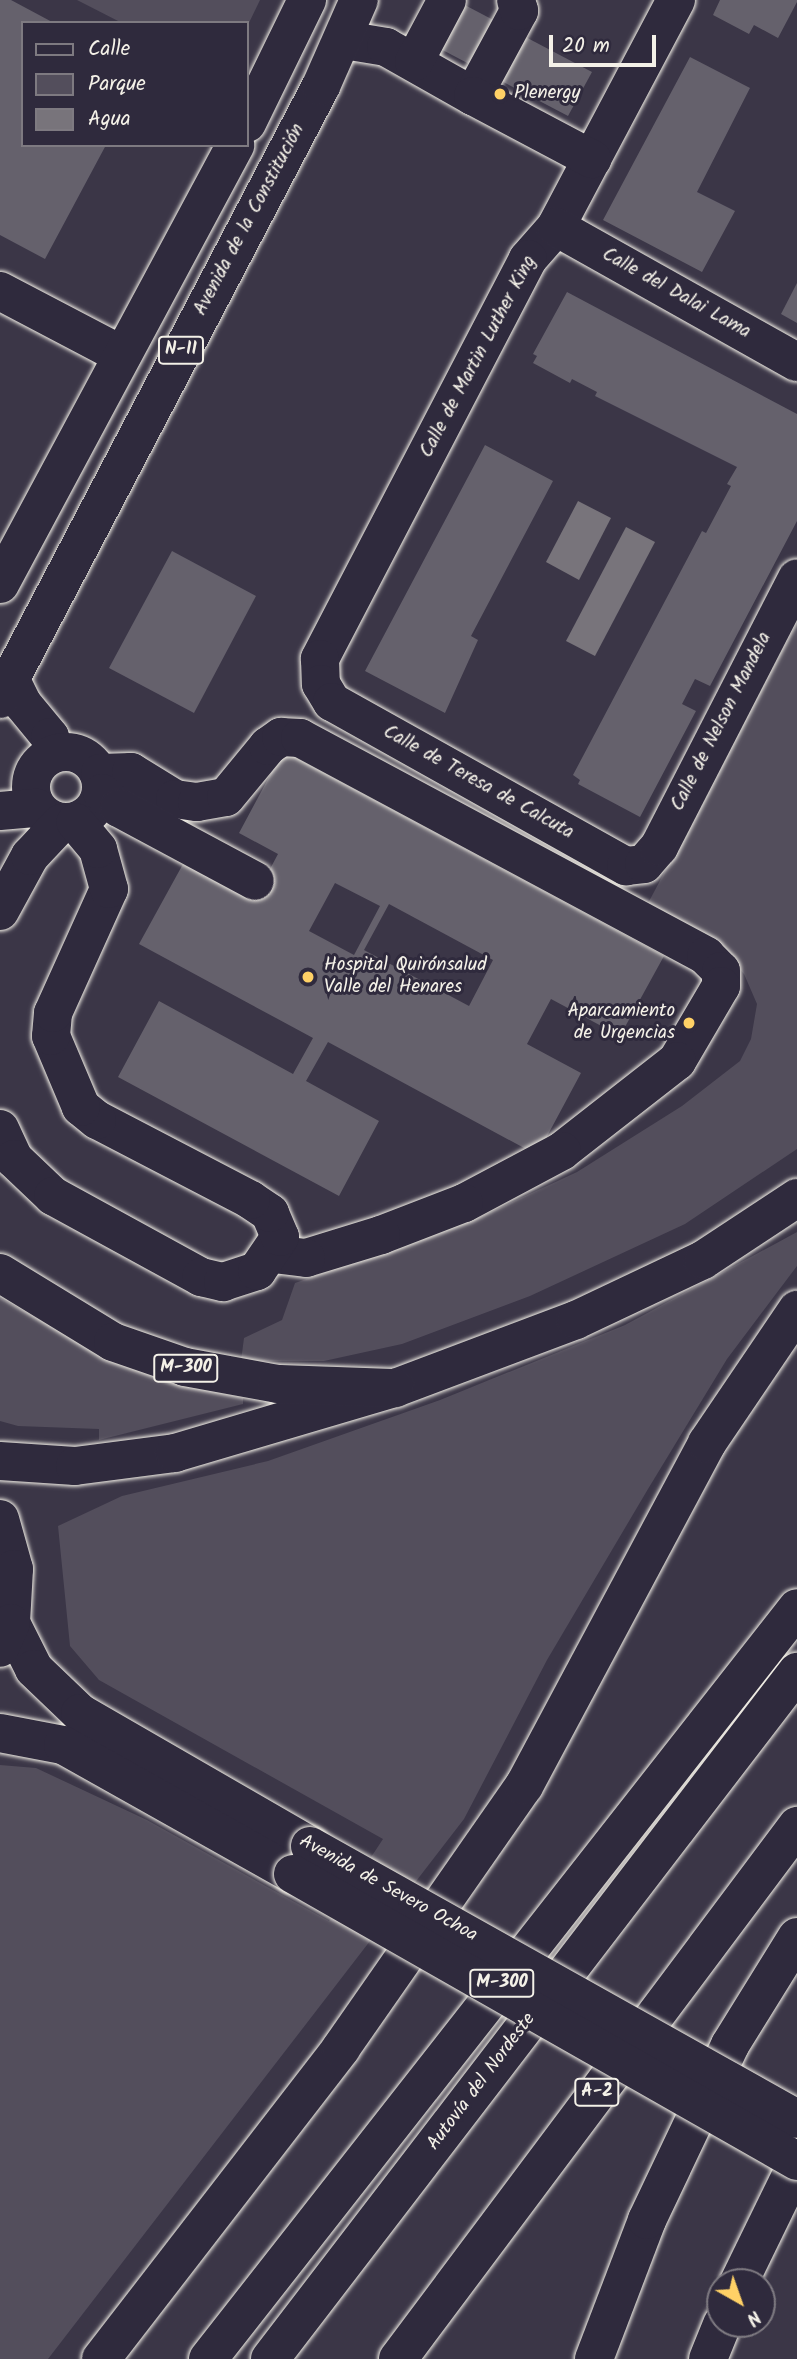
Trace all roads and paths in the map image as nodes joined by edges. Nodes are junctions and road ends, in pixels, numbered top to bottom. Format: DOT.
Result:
graph roads {
  1 [pos="307,0"];
  2 [pos="359,0"];
  3 [pos="447,0"];
  4 [pos="516,0"];
  5 [pos="676,0"];
  6 [pos="344,40"];
  7 [pos="414,62"];
  8 [pos="473,96"];
  9 [pos="248,121"];
  10 [pos="234,147"];
  11 [pos="592,159"];
  12 [pos="556,227"];
  13 [pos="0,291"];
  14 [pos="122,355"];
  15 [pos="797,362"];
  16 [pos="797,578"];
  17 [pos="0,584"];
  18 [pos="321,684"];
  19 [pos="5,689"];
  20 [pos="53,754"];
  21 [pos="101,783"];
  22 [pos="0,811"];
  23 [pos="58,818"];
  24 [pos="644,864"];
  25 [pos="255,881"];
  26 [pos="0,911"];
  27 [pos="0,1129"];
  28 [pos="797,1198"];
  29 [pos="271,1254"];
  30 [pos="0,1273"];
  31 [pos="797,1310"];
  32 [pos="395,1388"];
  33 [pos="0,1461"];
  34 [pos="0,1519"];
  35 [pos="797,1608"];
  36 [pos="6,1636"];
  37 [pos="797,1672"];
  38 [pos="0,1733"];
  39 [pos="797,1826"];
  40 [pos="302,1860"];
  41 [pos="797,1937"];
  42 [pos="797,2119"];
  43 [pos="797,2162"];
  44 [pos="745,2268"];
  45 [pos="716,2338"];
  46 [pos="102,2359"];
  47 [pos="208,2359"];
  48 [pos="270,2359"];
  49 [pos="398,2359"];
  50 [pos="594,2359"];
  51 [pos="708,2359"];
  1 -- 9 [label="main road"];
  2 -- 6 [label="main road, Avenida de la Constitución / N-II"];
  3 -- 7 [label="main road"];
  4 -- 8 [label="main road"];
  5 -- 11 [label="main road, Calle de Martin Luther King"];
  6 -- 7 [label="main road"];
  6 -- 19 [label="main road, Avenida de la Constitución / N-II"];
  7 -- 8 [label="main road"];
  8 -- 11 [label="main road"];
  10 -- 14 [label="main road, N-II"];
  11 -- 12 [label="main road, Calle de Martin Luther King"];
  12 -- 15 [label="main road, Calle del Dalai Lama"];
  12 -- 18 [label="main road, Calle de Martin Luther King"];
  13 -- 14 [label="main road"];
  14 -- 17 [label="main road, N-II"];
  16 -- 24 [label="main road, Calle de Nelson Mandela"];
  18 -- 24 [label="main road, Calle de Teresa de Calcuta"];
  19 -- 20 [label="main road"];
  20 -- 21 [label="main road"];
  20 -- 23 [label="main road"];
  21 -- 23 [label="main road"];
  21 -- 25 [label="main road"];
  21 -- 29 [label="main road"];
  22 -- 23 [label="main road"];
  23 -- 26 [label="main road"];
  23 -- 29 [label="main road"];
  27 -- 29 [label="main road"];
  28 -- 32 [label="main road, M-300"];
  30 -- 32 [label="main road, M-300"];
  31 -- 46 [label="main road"];
  32 -- 33 [label="main road, M-300"];
  34 -- 36 [label="main road"];
  35 -- 47 [label="main road, M-300"];
  36 -- 40 [label="main road, Avenida de Severo Ochoa"];
  37 -- 48 [label="main road, Autovía del Nordeste"];
  38 -- 40 [label="main road, Avenida de Severo Ochoa"];
  39 -- 49 [label="main road, A-2"];
  40 -- 42 [label="main road, Avenida de Severo Ochoa, bridge"];
  40 -- 43 [label="main road, Avenida de Severo Ochoa, bridge"];
  41 -- 50 [label="main road"];
  43 -- 44 [label="main road"];
  45 -- 51 [label="main road"];
}
